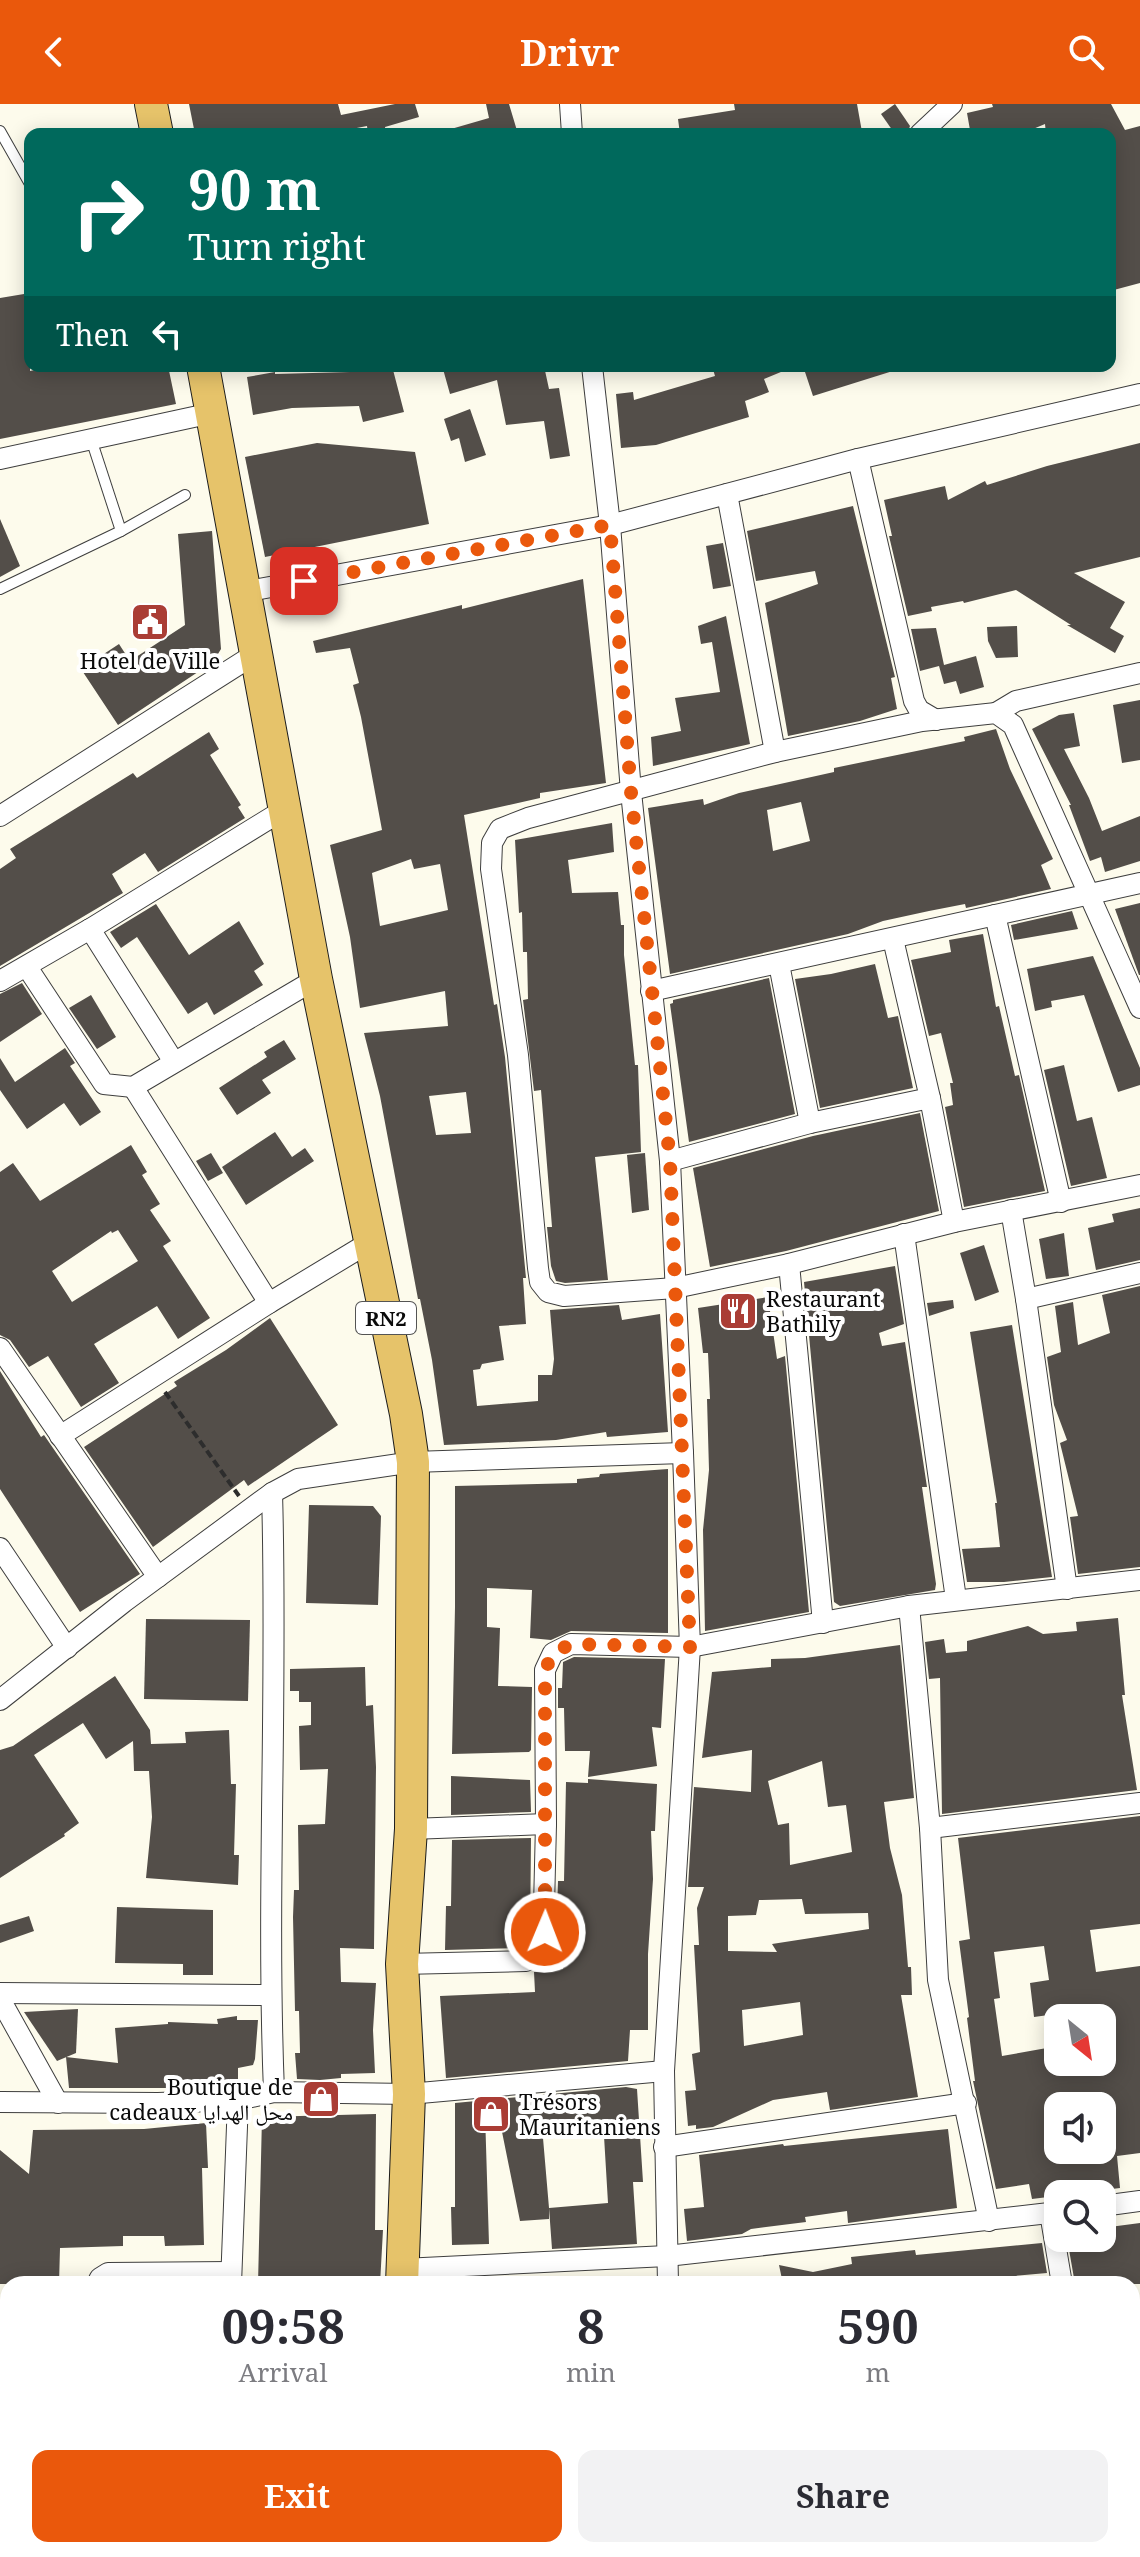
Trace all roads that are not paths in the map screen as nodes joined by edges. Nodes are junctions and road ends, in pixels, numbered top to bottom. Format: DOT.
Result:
graph roads {
  1 [pos="151,104"];
  2 [pos="570,104"];
  3 [pos="952,104"];
  4 [pos="156,128"];
  5 [pos="572,128"];
  6 [pos="926,128"];
  7 [pos="0,131"];
  8 [pos="24,173"];
  9 [pos="204,372"];
  10 [pos="593,372"];
  11 [pos="1140,394"];
  12 [pos="212,413"];
  13 [pos="91,439"];
  14 [pos="0,459"];
  15 [pos="858,459"];
  16 [pos="727,494"];
  17 [pos="185,495"];
  18 [pos="610,525"];
  19 [pos="121,531"];
  20 [pos="0,589"];
  21 [pos="243,592"];
  22 [pos="255,654"];
  23 [pos="1140,673"];
  24 [pos="996,713"];
  25 [pos="936,720"];
  26 [pos="775,752"];
  27 [pos="631,792"];
  28 [pos="285,809"];
  29 [pos="0,816"];
  30 [pos="1140,883"];
  31 [pos="1090,895"];
  32 [pos="995,915"];
  33 [pos="90,929"];
  34 [pos="893,939"];
  35 [pos="779,964"];
  36 [pos="27,967"];
  37 [pos="316,979"];
  38 [pos="0,981"];
  39 [pos="651,991"];
  40 [pos="1140,1008"];
  41 [pos="174,1062"];
  42 [pos="133,1087"];
  43 [pos="930,1098"];
  44 [pos="810,1123"];
  45 [pos="670,1161"];
  46 [pos="1140,1185"];
  47 [pos="1061,1202"];
  48 [pos="1011,1210"];
  49 [pos="954,1222"];
  50 [pos="904,1234"];
  51 [pos="370,1242"];
  52 [pos="789,1264"];
  53 [pos="1140,1273"];
  54 [pos="675,1288"];
  55 [pos="1026,1299"];
  56 [pos="269,1303"];
  57 [pos="0,1348"];
  58 [pos="60,1436"];
  59 [pos="683,1453"];
  60 [pos="413,1462"];
  61 [pos="272,1493"];
  62 [pos="0,1548"];
  63 [pos="158,1577"];
  64 [pos="1140,1580"];
  65 [pos="1067,1589"];
  66 [pos="956,1599"];
  67 [pos="909,1606"];
  68 [pos="823,1623"];
  69 [pos="690,1647"];
  70 [pos="67,1648"];
  71 [pos="0,1700"];
  72 [pos="1140,1803"];
  73 [pos="546,1824"];
  74 [pos="930,1828"];
  75 [pos="411,1829"];
  76 [pos="402,1964"];
  77 [pos="270,1995"];
  78 [pos="0,1996"];
  79 [pos="664,2071"];
  80 [pos="274,2092"];
  81 [pos="409,2094"];
  82 [pos="238,2100"];
  83 [pos="0,2102"];
  84 [pos="21,2103"];
  85 [pos="58,2103"];
  86 [pos="966,2103"];
  87 [pos="0,2111"];
  88 [pos="664,2147"];
  89 [pos="1140,2201"];
  90 [pos="1116,2204"];
  91 [pos="1044,2213"];
  92 [pos="989,2221"];
  93 [pos="1058,2252"];
  94 [pos="667,2256"];
  95 [pos="103,2276"];
  96 [pos="182,2276"];
  97 [pos="231,2276"];
  98 [pos="402,2276"];
  99 [pos="668,2276"];
  100 [pos="1061,2276"];
  1 -- 4 [label="highway"];
  2 -- 5 [label="street"];
  3 -- 6 [label="street"];
  7 -- 8 [label="lane"];
  9 -- 12 [label="highway, RN2"];
  10 -- 18 [label="street"];
  11 -- 15 [label="street"];
  12 -- 13 [label="street"];
  12 -- 21 [label="highway, RN2"];
  13 -- 14 [label="street"];
  13 -- 19 [label="lane"];
  15 -- 16 [label="street"];
  15 -- 25 [label="street"];
  16 -- 18 [label="street"];
  16 -- 26 [label="street"];
  17 -- 19 [label="lane"];
  18 -- 21 [label="street"];
  18 -- 27 [label="street"];
  19 -- 20 [label="lane"];
  21 -- 22 [label="highway, RN2"];
  22 -- 28 [label="highway, RN2"];
  22 -- 29 [label="street"];
  23 -- 24 [label="street"];
  24 -- 25 [label="street"];
  24 -- 31 [label="street"];
  25 -- 26 [label="street"];
  26 -- 27 [label="street"];
  27 -- 39 [label="street"];
  27 -- 54 [label="street"];
  28 -- 33 [label="street"];
  28 -- 37 [label="highway, RN2"];
  30 -- 31 [label="street"];
  31 -- 32 [label="street"];
  31 -- 40 [label="street"];
  32 -- 34 [label="street"];
  32 -- 47 [label="street"];
  33 -- 36 [label="street"];
  33 -- 41 [label="street"];
  34 -- 35 [label="street"];
  34 -- 43 [label="street"];
  35 -- 39 [label="street"];
  35 -- 44 [label="street"];
  36 -- 38 [label="street"];
  36 -- 42 [label="street"];
  37 -- 41 [label="street"];
  37 -- 51 [label="highway, RN2"];
  39 -- 45 [label="street"];
  41 -- 42 [label="street"];
  42 -- 56 [label="street"];
  43 -- 44 [label="street"];
  43 -- 49 [label="street"];
  44 -- 45 [label="street"];
  45 -- 54 [label="street"];
  46 -- 47 [label="street"];
  47 -- 48 [label="street"];
  48 -- 49 [label="street"];
  48 -- 55 [label="street"];
  49 -- 50 [label="street"];
  50 -- 52 [label="street"];
  50 -- 66 [label="street"];
  51 -- 56 [label="street"];
  51 -- 60 [label="highway, RN2"];
  52 -- 54 [label="street"];
  52 -- 68 [label="street"];
  53 -- 55 [label="street"];
  54 -- 59 [label="street"];
  55 -- 65 [label="street"];
  56 -- 58 [label="street"];
  57 -- 58 [label="street"];
  58 -- 63 [label="street"];
  59 -- 60 [label="street"];
  59 -- 69 [label="street"];
  60 -- 61 [label="street"];
  60 -- 75 [label="highway, RN2"];
  61 -- 63 [label="street"];
  61 -- 77 [label="street"];
  62 -- 70 [label="street"];
  63 -- 70 [label="street"];
  64 -- 65 [label="street"];
  65 -- 66 [label="street"];
  66 -- 67 [label="street"];
  67 -- 68 [label="street"];
  67 -- 74 [label="street"];
  68 -- 69 [label="street"];
  69 -- 73 [label="street"];
  69 -- 79 [label="street"];
  70 -- 71 [label="street"];
  72 -- 74 [label="street"];
  73 -- 75 [label="street"];
  73 -- 76 [label="street"];
  74 -- 86 [label="street"];
  75 -- 76 [label="highway, RN2"];
  76 -- 81 [label="highway, RN2"];
  77 -- 78 [label="street"];
  77 -- 80 [label="street"];
  78 -- 85 [label="street"];
  79 -- 81 [label="street"];
  79 -- 88 [label="street"];
  80 -- 81 [label="street"];
  80 -- 82 [label="street"];
  81 -- 98 [label="highway, RN2"];
  82 -- 85 [label="street"];
  82 -- 97 [label="street"];
  83 -- 84 [label="street"];
  84 -- 85 [label="street"];
  84 -- 87 [label="street"];
  86 -- 88 [label="street"];
  86 -- 92 [label="street"];
  88 -- 94 [label="street"];
  89 -- 90 [label="street"];
  91 -- 92 [label="street"];
  92 -- 94 [label="street"];
  93 -- 100 [label="street"];
  94 -- 98 [label="street"];
  94 -- 99 [label="street"];
  95 -- 96 [label="street"];
}
